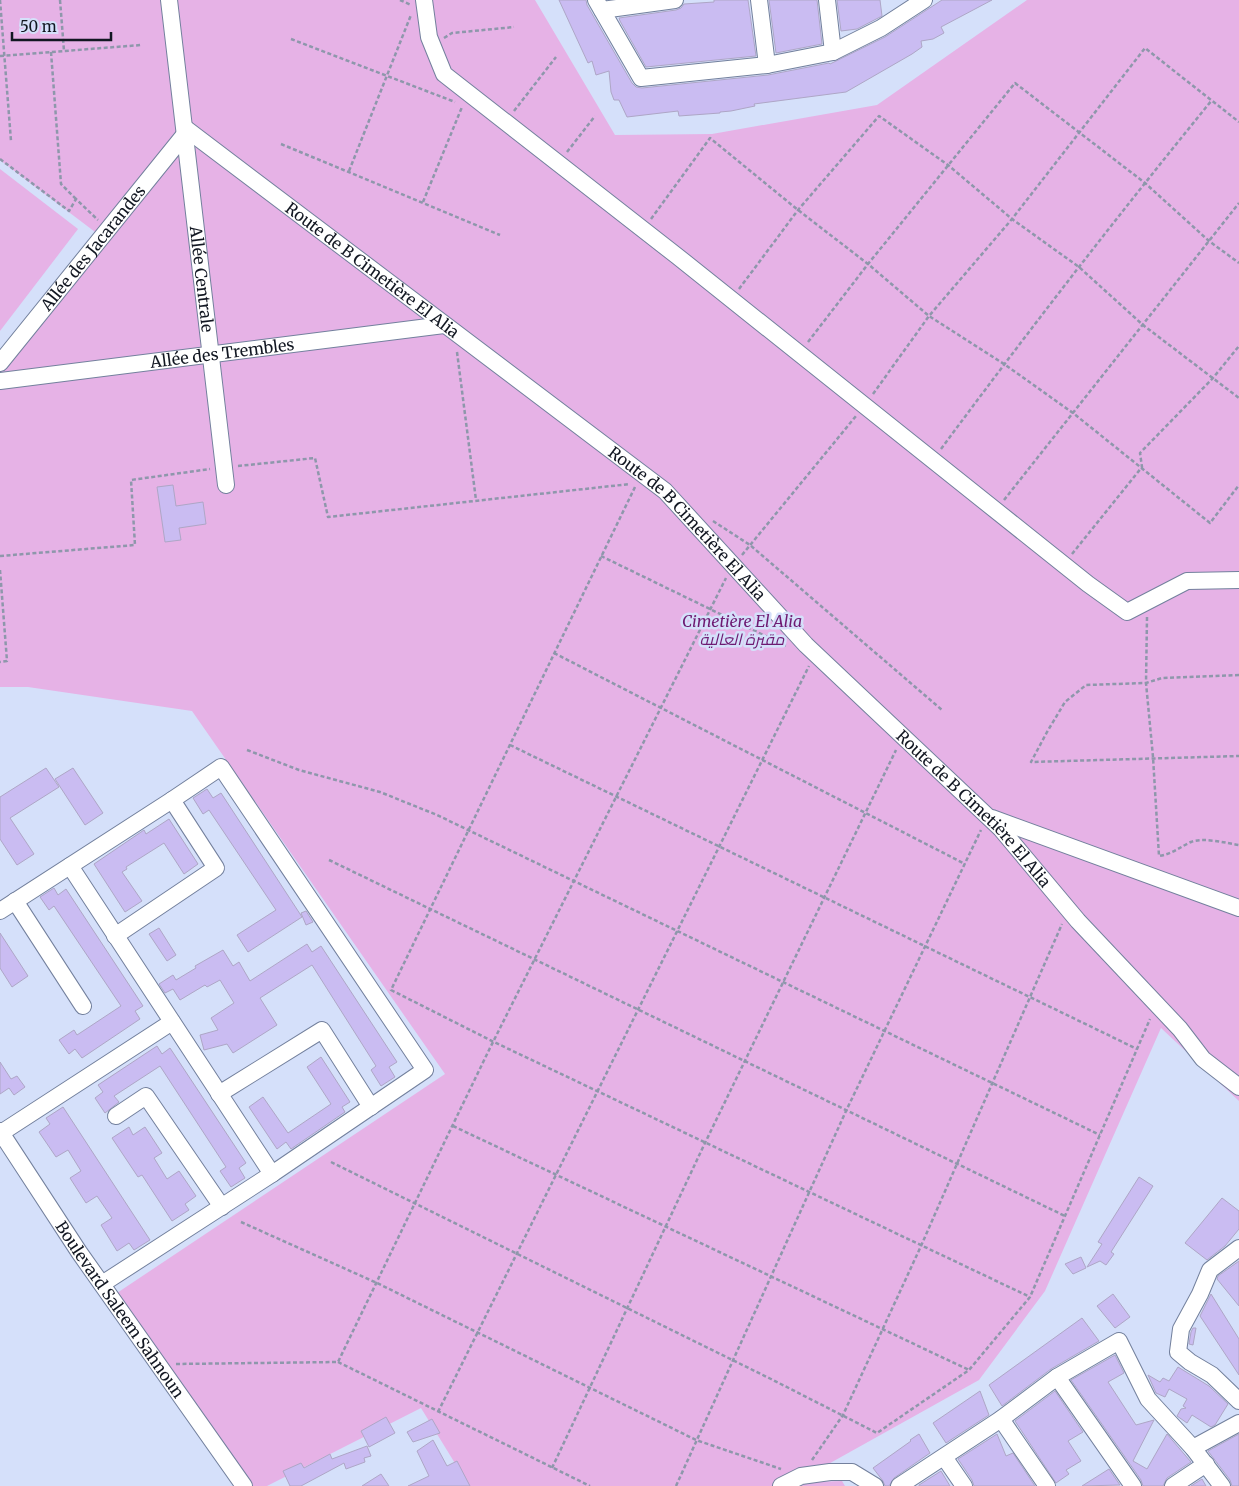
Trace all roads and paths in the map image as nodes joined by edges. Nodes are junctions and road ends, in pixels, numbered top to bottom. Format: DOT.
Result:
graph roads {
  1 [pos="0,0"];
  2 [pos="60,0"];
  3 [pos="169,0"];
  4 [pos="675,0"];
  5 [pos="760,0"];
  6 [pos="827,0"];
  7 [pos="924,0"];
  8 [pos="419,3"];
  9 [pos="599,5"];
  10 [pos="514,27"];
  11 [pos="291,39"];
  12 [pos="141,45"];
  13 [pos="432,46"];
  14 [pos="64,51"];
  15 [pos="51,52"];
  16 [pos="833,52"];
  17 [pos="0,56"];
  18 [pos="5,56"];
  19 [pos="556,57"];
  20 [pos="767,64"];
  21 [pos="386,76"];
  22 [pos="1212,100"];
  23 [pos="596,116"];
  24 [pos="506,122"];
  25 [pos="1239,122"];
  26 [pos="185,131"];
  27 [pos="1080,132"];
  28 [pos="11,141"];
  29 [pos="281,144"];
  30 [pos="0,159"];
  31 [pos="558,163"];
  32 [pos="948,165"];
  33 [pos="349,172"];
  34 [pos="1144,183"];
  35 [pos="76,199"];
  36 [pos="423,202"];
  37 [pos="1239,203"];
  38 [pos="798,210"];
  39 [pos="1012,219"];
  40 [pos="644,229"];
  41 [pos="108,230"];
  42 [pos="500,235"];
  43 [pos="1210,241"];
  44 [pos="1239,263"];
  45 [pos="868,264"];
  46 [pos="1079,267"];
  47 [pos="731,299"];
  48 [pos="929,316"];
  49 [pos="1143,325"];
  50 [pos="449,329"];
  51 [pos="1239,346"];
  52 [pos="799,353"];
  53 [pos="211,356"];
  54 [pos="0,364"];
  55 [pos="1004,364"];
  56 [pos="1213,378"];
  57 [pos="0,381"];
  58 [pos="1239,398"];
  59 [pos="864,406"];
  60 [pos="1073,413"];
  61 [pos="932,460"];
  62 [pos="224,467"];
  63 [pos="1142,467"];
  64 [pos="226,485"];
  65 [pos="1239,485"];
  66 [pos="476,500"];
  67 [pos="995,511"];
  68 [pos="709,518"];
  69 [pos="750,545"];
  70 [pos="0,556"];
  71 [pos="601,556"];
  72 [pos="733,565"];
  73 [pos="1063,565"];
  74 [pos="0,570"];
  75 [pos="1239,580"];
  76 [pos="1147,601"];
  77 [pos="711,609"];
  78 [pos="787,646"];
  79 [pos="554,653"];
  80 [pos="815,654"];
  81 [pos="0,662"];
  82 [pos="1239,675"];
  83 [pos="1146,683"];
  84 [pos="661,708"];
  85 [pos="942,710"];
  86 [pos="903,736"];
  87 [pos="510,745"];
  88 [pos="247,750"];
  89 [pos="1239,756"];
  90 [pos="1153,757"];
  91 [pos="762,760"];
  92 [pos="617,796"];
  93 [pos="172,800"];
  94 [pos="866,813"];
  95 [pos="988,816"];
  96 [pos="468,831"];
  97 [pos="1239,845"];
  98 [pos="720,846"];
  99 [pos="329,860"];
  100 [pos="965,864"];
  101 [pos="70,866"];
  102 [pos="574,882"];
  103 [pos="825,897"];
  104 [pos="15,901"];
  105 [pos="1239,908"];
  106 [pos="1069,909"];
  107 [pos="430,910"];
  108 [pos="0,911"];
  109 [pos="677,931"];
  110 [pos="115,936"];
  111 [pos="926,946"];
  112 [pos="534,961"];
  113 [pos="784,982"];
  114 [pos="1030,997"];
  115 [pos="1157,1004"];
  116 [pos="83,1006"];
  117 [pos="638,1011"];
  118 [pos="172,1022"];
  119 [pos="885,1031"];
  120 [pos="494,1042"];
  121 [pos="1137,1049"];
  122 [pos="745,1062"];
  123 [pos="992,1083"];
  124 [pos="1239,1087"];
  125 [pos="597,1092"];
  126 [pos="219,1094"];
  127 [pos="372,1107"];
  128 [pos="846,1111"];
  129 [pos="116,1116"];
  130 [pos="453,1126"];
  131 [pos="0,1132"];
  132 [pos="1100,1135"];
  133 [pos="706,1143"];
  134 [pos="330,1162"];
  135 [pos="957,1164"];
  136 [pos="272,1174"];
  137 [pos="556,1175"];
  138 [pos="809,1192"];
  139 [pos="415,1204"];
  140 [pos="222,1207"];
  141 [pos="1065,1216"];
  142 [pos="241,1222"];
  143 [pos="666,1227"];
  144 [pos="921,1246"];
  145 [pos="1239,1248"];
  146 [pos="516,1254"];
  147 [pos="771,1276"];
  148 [pos="377,1283"];
  149 [pos="102,1284"];
  150 [pos="1030,1297"];
  151 [pos="627,1308"];
  152 [pos="883,1329"];
  153 [pos="478,1332"];
  154 [pos="733,1360"];
  155 [pos="338,1362"];
  156 [pos="175,1364"];
  157 [pos="969,1370"];
  158 [pos="1057,1377"];
  159 [pos="590,1388"];
  160 [pos="1239,1401"];
  161 [pos="438,1412"];
  162 [pos="843,1416"];
  163 [pos="1001,1419"];
  164 [pos="1239,1423"];
  165 [pos="696,1440"];
  166 [pos="1193,1448"];
  167 [pos="944,1457"];
  168 [pos="1206,1464"];
  169 [pos="552,1468"];
  170 [pos="801,1476"];
  171 [pos="244,1486"];
  172 [pos="590,1486"];
  173 [pos="676,1486"];
  174 [pos="781,1486"];
  175 [pos="875,1486"];
  176 [pos="899,1486"];
  177 [pos="964,1486"];
  178 [pos="1047,1486"];
  179 [pos="1133,1486"];
  180 [pos="1173,1486"];
  181 [pos="1222,1486"];
  1 -- 18 [label="path"];
  2 -- 14 [label="path"];
  3 -- 26 [label="street, Allée Centrale"];
  4 -- 9 [label="street"];
  5 -- 20 [label="street"];
  6 -- 16 [label="street"];
  7 -- 16 [label="street"];
  8 -- 13 [label="street"];
  8 -- 21 [label="path"];
  9 -- 20 [label="street"];
  10 -- 13 [label="path"];
  11 -- 21 [label="path"];
  12 -- 14 [label="path"];
  13 -- 24 [label="street"];
  14 -- 15 [label="path"];
  15 -- 18 [label="path"];
  15 -- 35 [label="path"];
  16 -- 20 [label="street"];
  17 -- 18 [label="path"];
  18 -- 28 [label="path"];
  19 -- 24 [label="path"];
  21 -- 33 [label="path"];
  21 -- 36 [label="path"];
  22 -- 25 [label="path"];
  22 -- 27 [label="path"];
  22 -- 34 [label="path"];
  23 -- 31 [label="path"];
  24 -- 31 [label="street"];
  26 -- 41 [label="street, Allée des Jacarandes"];
  26 -- 50 [label="street, Route de B Cimetière El Alia"];
  26 -- 53 [label="street, Allée Centrale"];
  27 -- 32 [label="path"];
  27 -- 34 [label="path"];
  27 -- 39 [label="path"];
  29 -- 33 [label="path"];
  30 -- 35 [label="path"];
  31 -- 40 [label="street"];
  32 -- 38 [label="path"];
  32 -- 39 [label="path"];
  32 -- 45 [label="path"];
  33 -- 36 [label="path"];
  34 -- 43 [label="path"];
  34 -- 46 [label="path"];
  35 -- 41 [label="path"];
  36 -- 42 [label="path"];
  37 -- 43 [label="path"];
  38 -- 40 [label="path"];
  38 -- 45 [label="path"];
  38 -- 47 [label="path"];
  39 -- 46 [label="path"];
  39 -- 48 [label="path"];
  40 -- 47 [label="street"];
  41 -- 54 [label="street, Allée des Jacarandes"];
  43 -- 44 [label="path"];
  43 -- 49 [label="path"];
  45 -- 48 [label="path"];
  45 -- 52 [label="path"];
  46 -- 49 [label="path"];
  46 -- 55 [label="path"];
  47 -- 52 [label="street"];
  48 -- 55 [label="path"];
  48 -- 59 [label="path"];
  49 -- 56 [label="path"];
  49 -- 60 [label="path"];
  50 -- 53 [label="street, Allée des Trembles"];
  50 -- 66 [label="path"];
  50 -- 72 [label="street, Route de B Cimetière El Alia"];
  51 -- 56 [label="path"];
  52 -- 59 [label="street"];
  53 -- 57 [label="street, Allée des Trembles"];
  53 -- 62 [label="street, Allée Centrale"];
  55 -- 60 [label="path"];
  55 -- 61 [label="path"];
  56 -- 58 [label="path"];
  56 -- 63 [label="path"];
  59 -- 61 [label="street"];
  59 -- 69 [label="path"];
  60 -- 63 [label="path"];
  60 -- 67 [label="path"];
  61 -- 67 [label="street"];
  62 -- 64 [label="street, Allée Centrale"];
  62 -- 66 [label="path"];
  62 -- 70 [label="path"];
  63 -- 65 [label="path"];
  63 -- 73 [label="path"];
  66 -- 71 [label="path"];
  67 -- 73 [label="street"];
  68 -- 69 [label="path"];
  69 -- 72 [label="path"];
  69 -- 85 [label="path"];
  71 -- 77 [label="path"];
  71 -- 79 [label="path"];
  72 -- 77 [label="path"];
  72 -- 80 [label="street, Route de B Cimetière El Alia"];
  73 -- 76 [label="street"];
  74 -- 81 [label="path"];
  75 -- 76 [label="street"];
  76 -- 83 [label="path"];
  77 -- 78 [label="path"];
  77 -- 84 [label="path"];
  79 -- 84 [label="path"];
  79 -- 87 [label="path"];
  80 -- 86 [label="street, Route de B Cimetière El Alia"];
  80 -- 91 [label="path"];
  82 -- 83 [label="path"];
  83 -- 90 [label="path"];
  83 -- 90 [label="path"];
  84 -- 91 [label="path"];
  84 -- 92 [label="path"];
  86 -- 94 [label="path"];
  86 -- 95 [label="street, Route de B Cimetière El Alia"];
  87 -- 92 [label="path"];
  87 -- 96 [label="path"];
  88 -- 96 [label="path"];
  89 -- 90 [label="path"];
  90 -- 97 [label="path"];
  91 -- 94 [label="path"];
  91 -- 98 [label="path"];
  92 -- 98 [label="path"];
  92 -- 102 [label="path"];
  93 -- 101 [label="street"];
  93 -- 110 [label="street"];
  93 -- 127 [label="street"];
  94 -- 100 [label="path"];
  94 -- 103 [label="path"];
  95 -- 100 [label="path"];
  95 -- 105 [label="street"];
  95 -- 106 [label="street, Route de B Cimetière El Alia"];
  96 -- 102 [label="path"];
  96 -- 107 [label="path"];
  98 -- 103 [label="path"];
  98 -- 109 [label="path"];
  99 -- 107 [label="path"];
  100 -- 111 [label="path"];
  101 -- 104 [label="street"];
  101 -- 110 [label="street"];
  102 -- 109 [label="path"];
  102 -- 112 [label="path"];
  103 -- 111 [label="path"];
  103 -- 113 [label="path"];
  104 -- 108 [label="street"];
  104 -- 116 [label="street"];
  106 -- 114 [label="path"];
  106 -- 115 [label="street, Route de B Cimetière El Alia"];
  107 -- 112 [label="path"];
  107 -- 120 [label="path"];
  109 -- 113 [label="path"];
  109 -- 117 [label="path"];
  110 -- 118 [label="street"];
  111 -- 114 [label="path"];
  111 -- 119 [label="path"];
  112 -- 117 [label="path"];
  112 -- 120 [label="path"];
  113 -- 119 [label="path"];
  113 -- 122 [label="path"];
  114 -- 121 [label="path"];
  114 -- 123 [label="path"];
  115 -- 121 [label="path"];
  115 -- 124 [label="street, Route de B Cimetière El Alia"];
  117 -- 122 [label="path"];
  117 -- 125 [label="path"];
  118 -- 126 [label="street"];
  118 -- 131 [label="street"];
  119 -- 123 [label="path"];
  119 -- 128 [label="path"];
  120 -- 125 [label="path"];
  120 -- 130 [label="path"];
  121 -- 132 [label="path"];
  122 -- 128 [label="path"];
  122 -- 133 [label="path"];
  123 -- 132 [label="path"];
  123 -- 135 [label="path"];
  125 -- 133 [label="path"];
  125 -- 137 [label="path"];
  126 -- 127 [label="street"];
  126 -- 136 [label="street"];
  127 -- 136 [label="street"];
  128 -- 135 [label="path"];
  128 -- 138 [label="path"];
  129 -- 140 [label="street"];
  130 -- 137 [label="path"];
  130 -- 139 [label="path"];
  131 -- 149 [label="street, Boulevard Saleem Sahnoun"];
  132 -- 141 [label="path"];
  133 -- 138 [label="path"];
  133 -- 143 [label="path"];
  134 -- 139 [label="path"];
  135 -- 141 [label="path"];
  135 -- 144 [label="path"];
  136 -- 140 [label="street"];
  137 -- 143 [label="path"];
  137 -- 146 [label="path"];
  138 -- 144 [label="path"];
  138 -- 147 [label="path"];
  139 -- 146 [label="path"];
  139 -- 148 [label="path"];
  140 -- 149 [label="street"];
  141 -- 150 [label="path"];
  142 -- 148 [label="path"];
  143 -- 147 [label="path"];
  143 -- 151 [label="path"];
  144 -- 150 [label="path"];
  144 -- 152 [label="path"];
  145 -- 160 [label="street"];
  146 -- 151 [label="path"];
  146 -- 153 [label="path"];
  147 -- 152 [label="path"];
  147 -- 154 [label="path"];
  148 -- 153 [label="path"];
  148 -- 155 [label="path"];
  149 -- 171 [label="street, Boulevard Saleem Sahnoun"];
  150 -- 157 [label="path"];
  151 -- 154 [label="path"];
  151 -- 159 [label="path"];
  152 -- 157 [label="path"];
  152 -- 162 [label="path"];
  153 -- 159 [label="path"];
  153 -- 161 [label="path"];
  154 -- 162 [label="path"];
  154 -- 165 [label="path"];
  155 -- 156 [label="path"];
  155 -- 161 [label="path"];
  157 -- 162 [label="path"];
  158 -- 163 [label="street"];
  158 -- 166 [label="street"];
  158 -- 179 [label="street"];
  159 -- 165 [label="path"];
  159 -- 169 [label="path"];
  161 -- 169 [label="path"];
  162 -- 170 [label="path"];
  163 -- 167 [label="street"];
  163 -- 178 [label="street"];
  164 -- 166 [label="street"];
  165 -- 170 [label="path"];
  165 -- 173 [label="path"];
  166 -- 168 [label="street"];
  167 -- 176 [label="street"];
  167 -- 177 [label="street"];
  168 -- 180 [label="street"];
  168 -- 181 [label="street"];
  169 -- 172 [label="path"];
  170 -- 174 [label="street"];
  170 -- 175 [label="street"];
}
